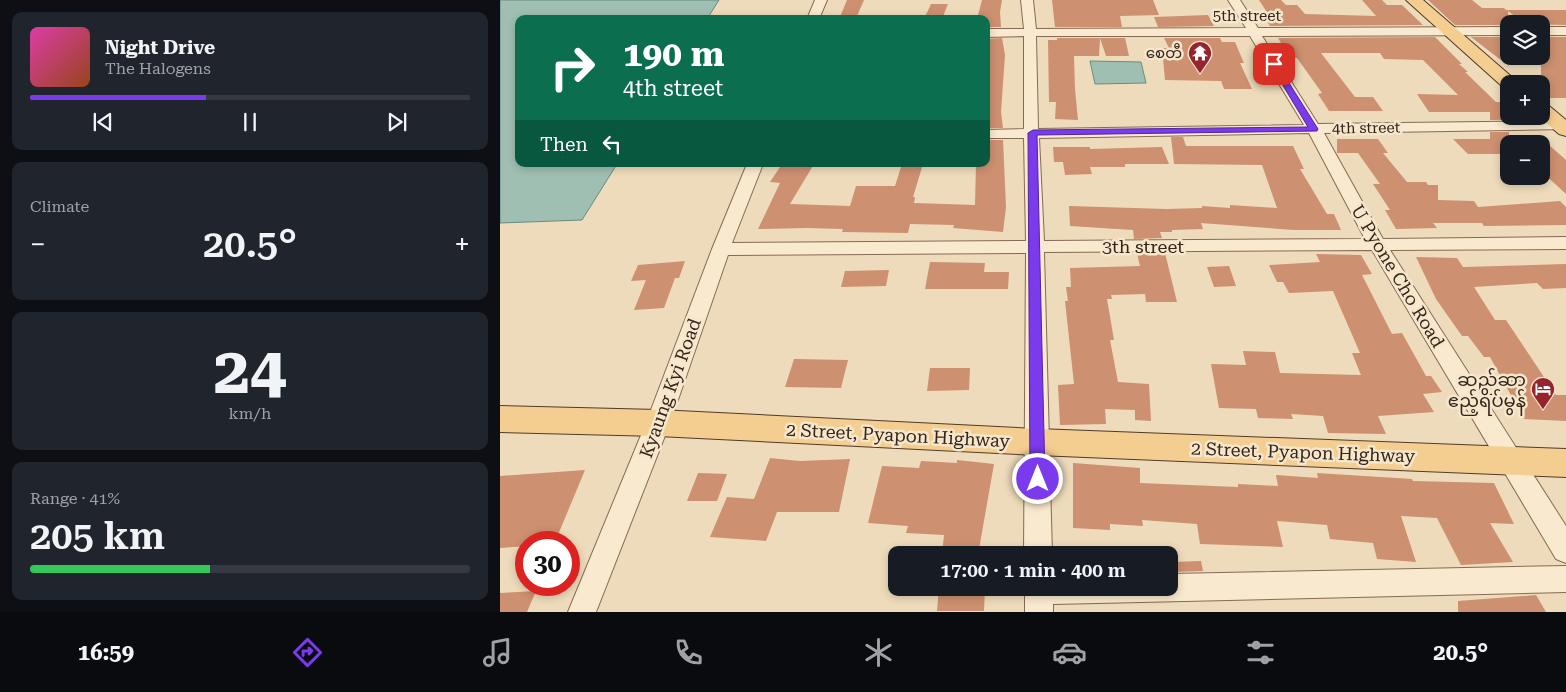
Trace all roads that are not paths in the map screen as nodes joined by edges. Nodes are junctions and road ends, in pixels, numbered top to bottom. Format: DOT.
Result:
graph roads {
  1 [pos="821,0"];
  2 [pos="1027,0"];
  3 [pos="1234,0"];
  4 [pos="1414,0"];
  5 [pos="815,15"];
  6 [pos="1449,31"];
  7 [pos="1500,31"];
  8 [pos="1550,31"];
  9 [pos="1566,31"];
  10 [pos="1253,32"];
  11 [pos="990,33"];
  12 [pos="1030,33"];
  13 [pos="1500,75"];
  14 [pos="1550,116"];
  15 [pos="1564,126"];
  16 [pos="1314,129"];
  17 [pos="1033,133"];
  18 [pos="990,134"];
  19 [pos="754,167"];
  20 [pos="1566,243"];
  21 [pos="1377,244"];
  22 [pos="1035,247"];
  23 [pos="721,249"];
  24 [pos="500,419"];
  25 [pos="658,423"];
  26 [pos="1037,442"];
  27 [pos="1510,460"];
  28 [pos="1566,463"];
  29 [pos="1038,546"];
  30 [pos="1566,550"];
  31 [pos="1566,579"];
  32 [pos="1039,597"];
  33 [pos="582,612"];
  1 -- 5 [label="street"];
  2 -- 12 [label="street"];
  3 -- 10 [label="street, U Pyone Cho Road"];
  4 -- 6 [label="main road"];
  6 -- 7 [label="street, 5th street"];
  6 -- 10 [label="street, 5th street"];
  6 -- 13 [label="main road"];
  8 -- 9 [label="street"];
  10 -- 12 [label="street, 5th street"];
  10 -- 16 [label="street, U Pyone Cho Road"];
  11 -- 12 [label="street, 5th street"];
  12 -- 17 [label="street"];
  14 -- 15 [label="main road"];
  15 -- 16 [label="street, 4th street"];
  16 -- 17 [label="street, 4th street"];
  16 -- 21 [label="street, U Pyone Cho Road"];
  17 -- 18 [label="street, 4th street"];
  17 -- 22 [label="street"];
  19 -- 23 [label="street, Kyaung Kyi Road"];
  20 -- 21 [label="street, 3th street"];
  21 -- 22 [label="street, 3th street"];
  21 -- 27 [label="street, U Pyone Cho Road"];
  22 -- 23 [label="street, 3th street"];
  22 -- 26 [label="street"];
  23 -- 25 [label="street, Kyaung Kyi Road"];
  24 -- 25 [label="main road, 2 Street, Pyapon Highway"];
  25 -- 26 [label="main road, 2 Street, Pyapon Highway"];
  25 -- 33 [label="street, Kyaung Kyi Road"];
  26 -- 27 [label="main road, 2 Street, Pyapon Highway"];
  26 -- 29 [label="street"];
  27 -- 28 [label="main road, 2 Street, Pyapon Highway"];
  27 -- 30 [label="street, U Pyone Cho Road"];
  31 -- 32 [label="street"];
}
